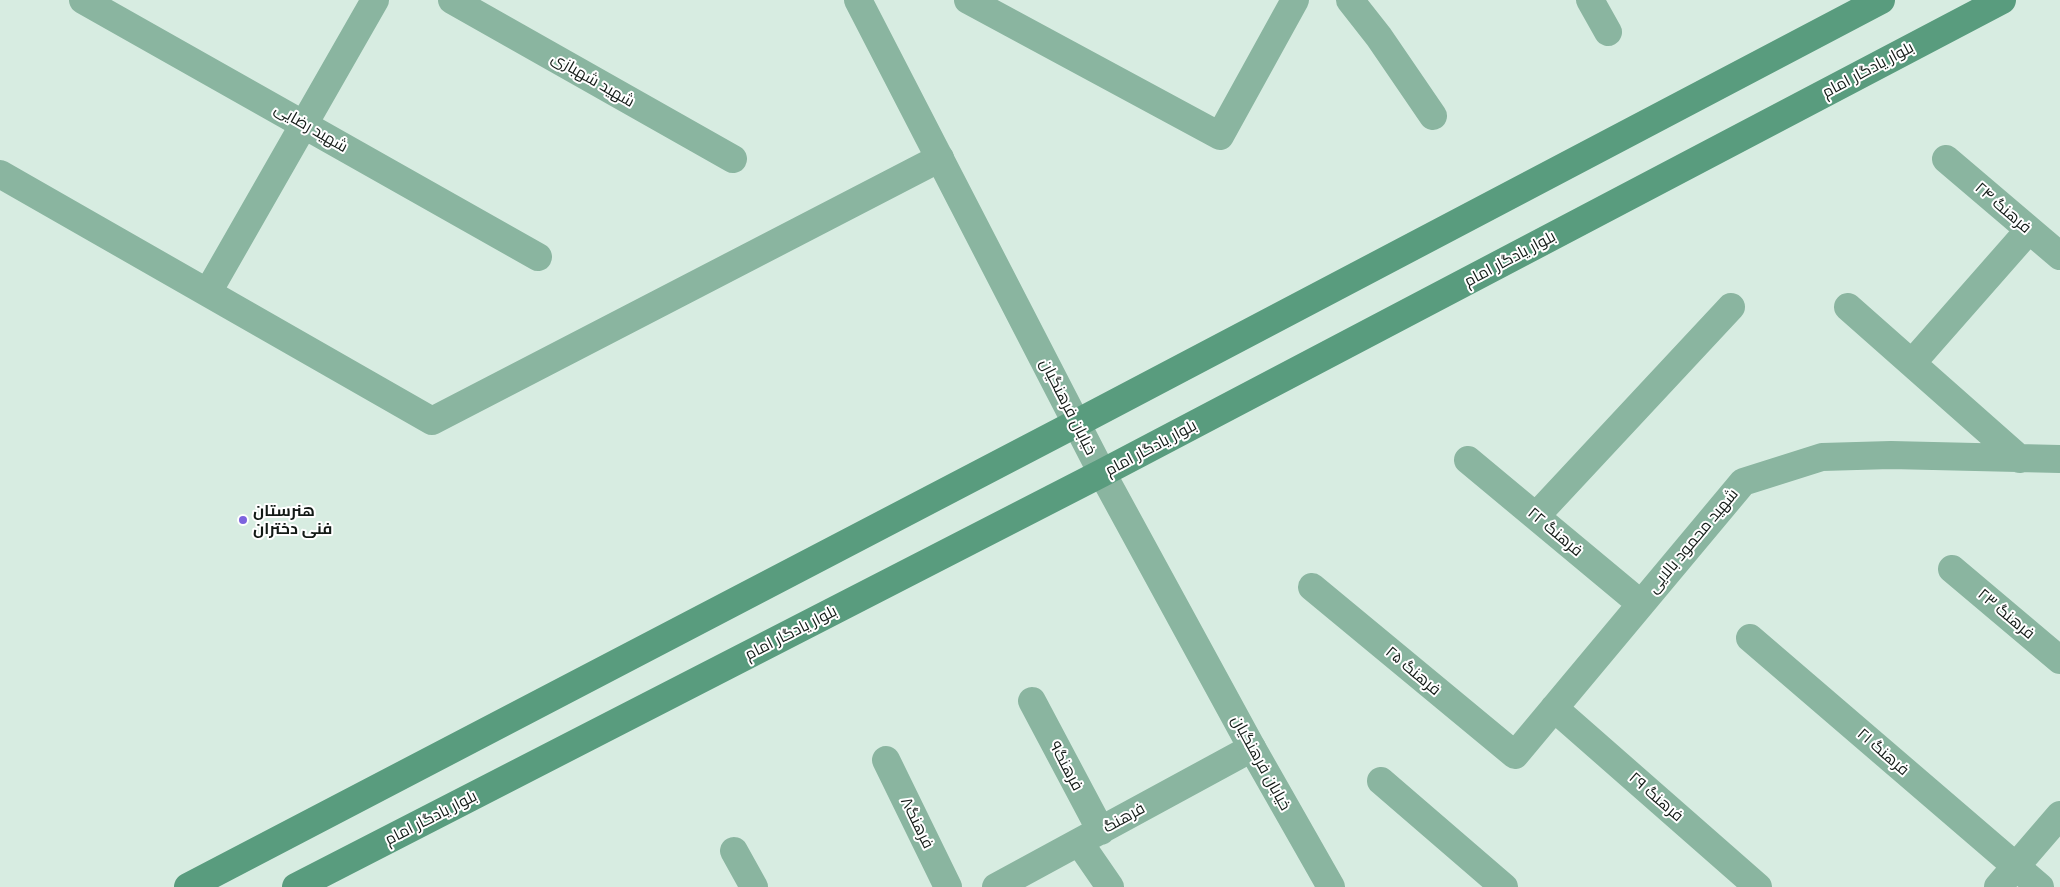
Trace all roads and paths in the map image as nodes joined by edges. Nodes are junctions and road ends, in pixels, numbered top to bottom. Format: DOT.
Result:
graph roads {
  1 [pos="83,0"];
  2 [pos="375,0"];
  3 [pos="452,0"];
  4 [pos="858,0"];
  5 [pos="968,0"];
  6 [pos="1294,0"];
  7 [pos="1350,0"];
  8 [pos="1590,0"];
  9 [pos="1881,0"];
  10 [pos="2002,0"];
  11 [pos="1608,32"];
  12 [pos="1433,116"];
  13 [pos="304,124"];
  14 [pos="940,158"];
  15 [pos="733,159"];
  16 [pos="1946,159"];
  17 [pos="0,174"];
  18 [pos="2029,230"];
  19 [pos="2060,256"];
  20 [pos="538,257"];
  21 [pos="208,292"];
  22 [pos="1731,307"];
  23 [pos="1848,307"];
  24 [pos="1912,363"];
  25 [pos="1077,423"];
  26 [pos="2020,459"];
  27 [pos="2060,459"];
  28 [pos="1468,460"];
  29 [pos="1102,474"];
  30 [pos="1536,516"];
  31 [pos="1952,569"];
  32 [pos="1312,587"];
  33 [pos="1641,604"];
  34 [pos="1750,638"];
  35 [pos="2060,660"];
  36 [pos="1032,701"];
  37 [pos="1554,708"];
  38 [pos="1252,748"];
  39 [pos="1515,755"];
  40 [pos="886,760"];
  41 [pos="1381,781"];
  42 [pos="2060,815"];
  43 [pos="1090,836"];
  44 [pos="734,851"];
  45 [pos="2016,866"];
  46 [pos="188,887"];
  47 [pos="296,887"];
  48 [pos="754,887"];
  49 [pos="948,887"];
  50 [pos="996,887"];
  51 [pos="1110,887"];
  52 [pos="1331,887"];
  53 [pos="1504,887"];
  54 [pos="1758,887"];
  55 [pos="1998,887"];
  56 [pos="2040,887"];
  1 -- 13 [label="street, شهید رضایی"];
  2 -- 13 [label="street"];
  3 -- 15 [label="street, شهید شهبازی"];
  4 -- 14 [label="street, خیابان فرهنگیان"];
  5 -- 6 [label="street"];
  7 -- 12 [label="street"];
  8 -- 11 [label="street"];
  9 -- 25 [label="main road"];
  10 -- 29 [label="main road, بلوار یادگار امام"];
  13 -- 20 [label="street, شهید رضایی"];
  13 -- 21 [label="street"];
  14 -- 21 [label="street"];
  14 -- 25 [label="street, خیابان فرهنگیان"];
  16 -- 18 [label="street, فرهنگ ۲۴"];
  17 -- 21 [label="street"];
  18 -- 19 [label="street, فرهنگ ۲۴"];
  18 -- 24 [label="street"];
  22 -- 30 [label="street"];
  23 -- 24 [label="street"];
  24 -- 26 [label="street"];
  25 -- 29 [label="street, خیابان فرهنگیان"];
  25 -- 46 [label="main road"];
  26 -- 27 [label="street, شهید محمود بالایی"];
  26 -- 33 [label="street, شهید محمود بالایی"];
  28 -- 30 [label="street, فرهنگ ۲۲"];
  29 -- 38 [label="street, خیابان فرهنگیان"];
  29 -- 47 [label="main road, بلوار یادگار امام"];
  30 -- 33 [label="street, فرهنگ ۲۲"];
  31 -- 35 [label="street, فرهنگ ۲۳"];
  32 -- 39 [label="street, فرهنگ ۲۵"];
  33 -- 37 [label="street, شهید محمود بالایی"];
  34 -- 45 [label="street, فرهنگ ۲۱"];
  36 -- 43 [label="street, فرهنگ۹"];
  37 -- 39 [label="street, شهید محمود بالایی"];
  37 -- 54 [label="street, فرهنگ ۲۹"];
  38 -- 43 [label="street, فرهنگ"];
  38 -- 52 [label="street, خیابان فرهنگیان"];
  40 -- 49 [label="street, فرهنگ۸"];
  41 -- 53 [label="street"];
  42 -- 45 [label="street"];
  43 -- 50 [label="street, فرهنگ"];
  43 -- 51 [label="street, فرهنگ۹"];
  44 -- 48 [label="street"];
  45 -- 55 [label="street"];
  45 -- 56 [label="street, فرهنگ ۲۱"];
}
